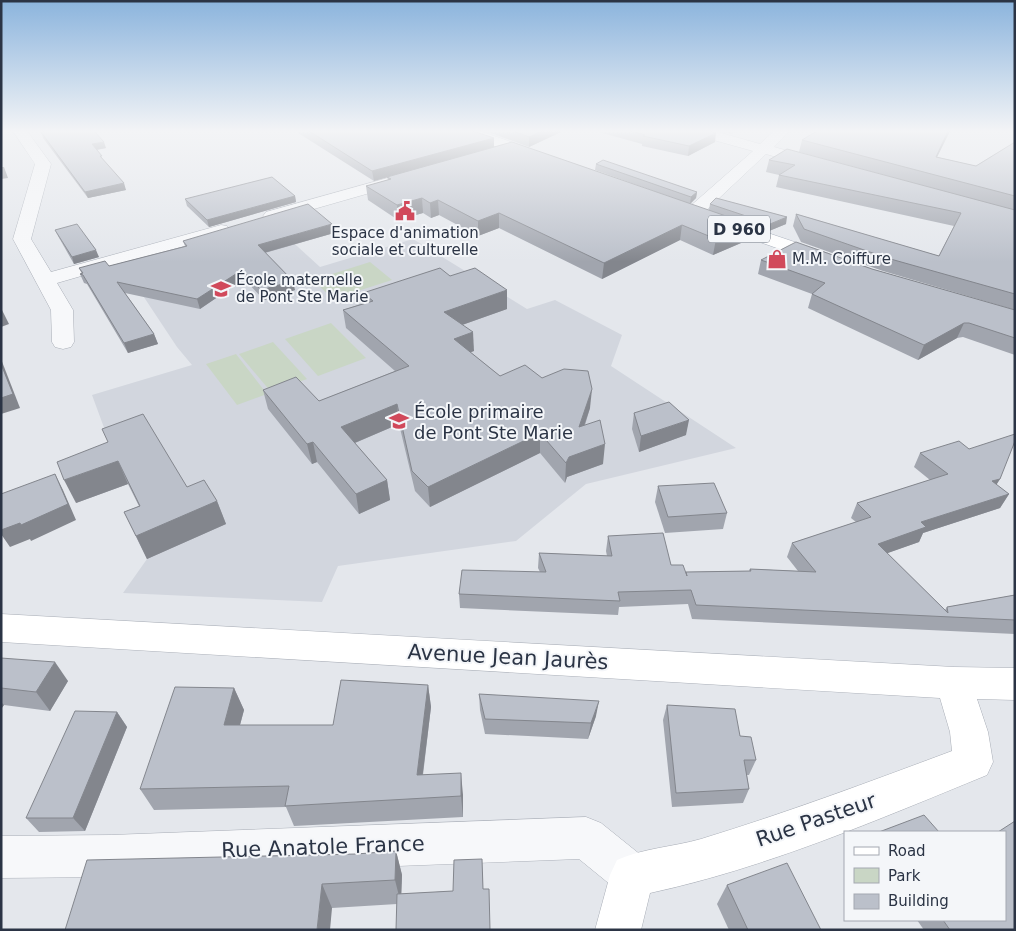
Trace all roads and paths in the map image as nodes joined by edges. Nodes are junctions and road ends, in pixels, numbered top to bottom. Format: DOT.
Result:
graph roads {
  1 [pos="40,174"];
  2 [pos="418,174"];
  3 [pos="736,174"];
  4 [pos="676,206"];
  5 [pos="693,213"];
  6 [pos="255,221"];
  7 [pos="236,226"];
  8 [pos="839,264"];
  9 [pos="46,280"];
  10 [pos="63,342"];
  11 [pos="1,628"];
  12 [pos="954,683"];
  13 [pos="1015,684"];
  14 [pos="1,857"];
  15 [pos="632,875"];
  16 [pos="618,930"];
  1 -- 9 [label="street"];
  2 -- 6 [label="street"];
  3 -- 5 [label="street"];
  4 -- 5 [label="main road, D 960"];
  5 -- 8 [label="main road, D 960"];
  7 -- 9 [label="street"];
  9 -- 10 [label="street"];
  11 -- 12 [label="main road, Avenue Jean Jaurès"];
  12 -- 13 [label="main road, Avenue Jean Jaurès"];
  12 -- 15 [label="main road, Rue Pasteur"];
  14 -- 15 [label="street, Rue Anatole France"];
  15 -- 16 [label="main road"];
}
